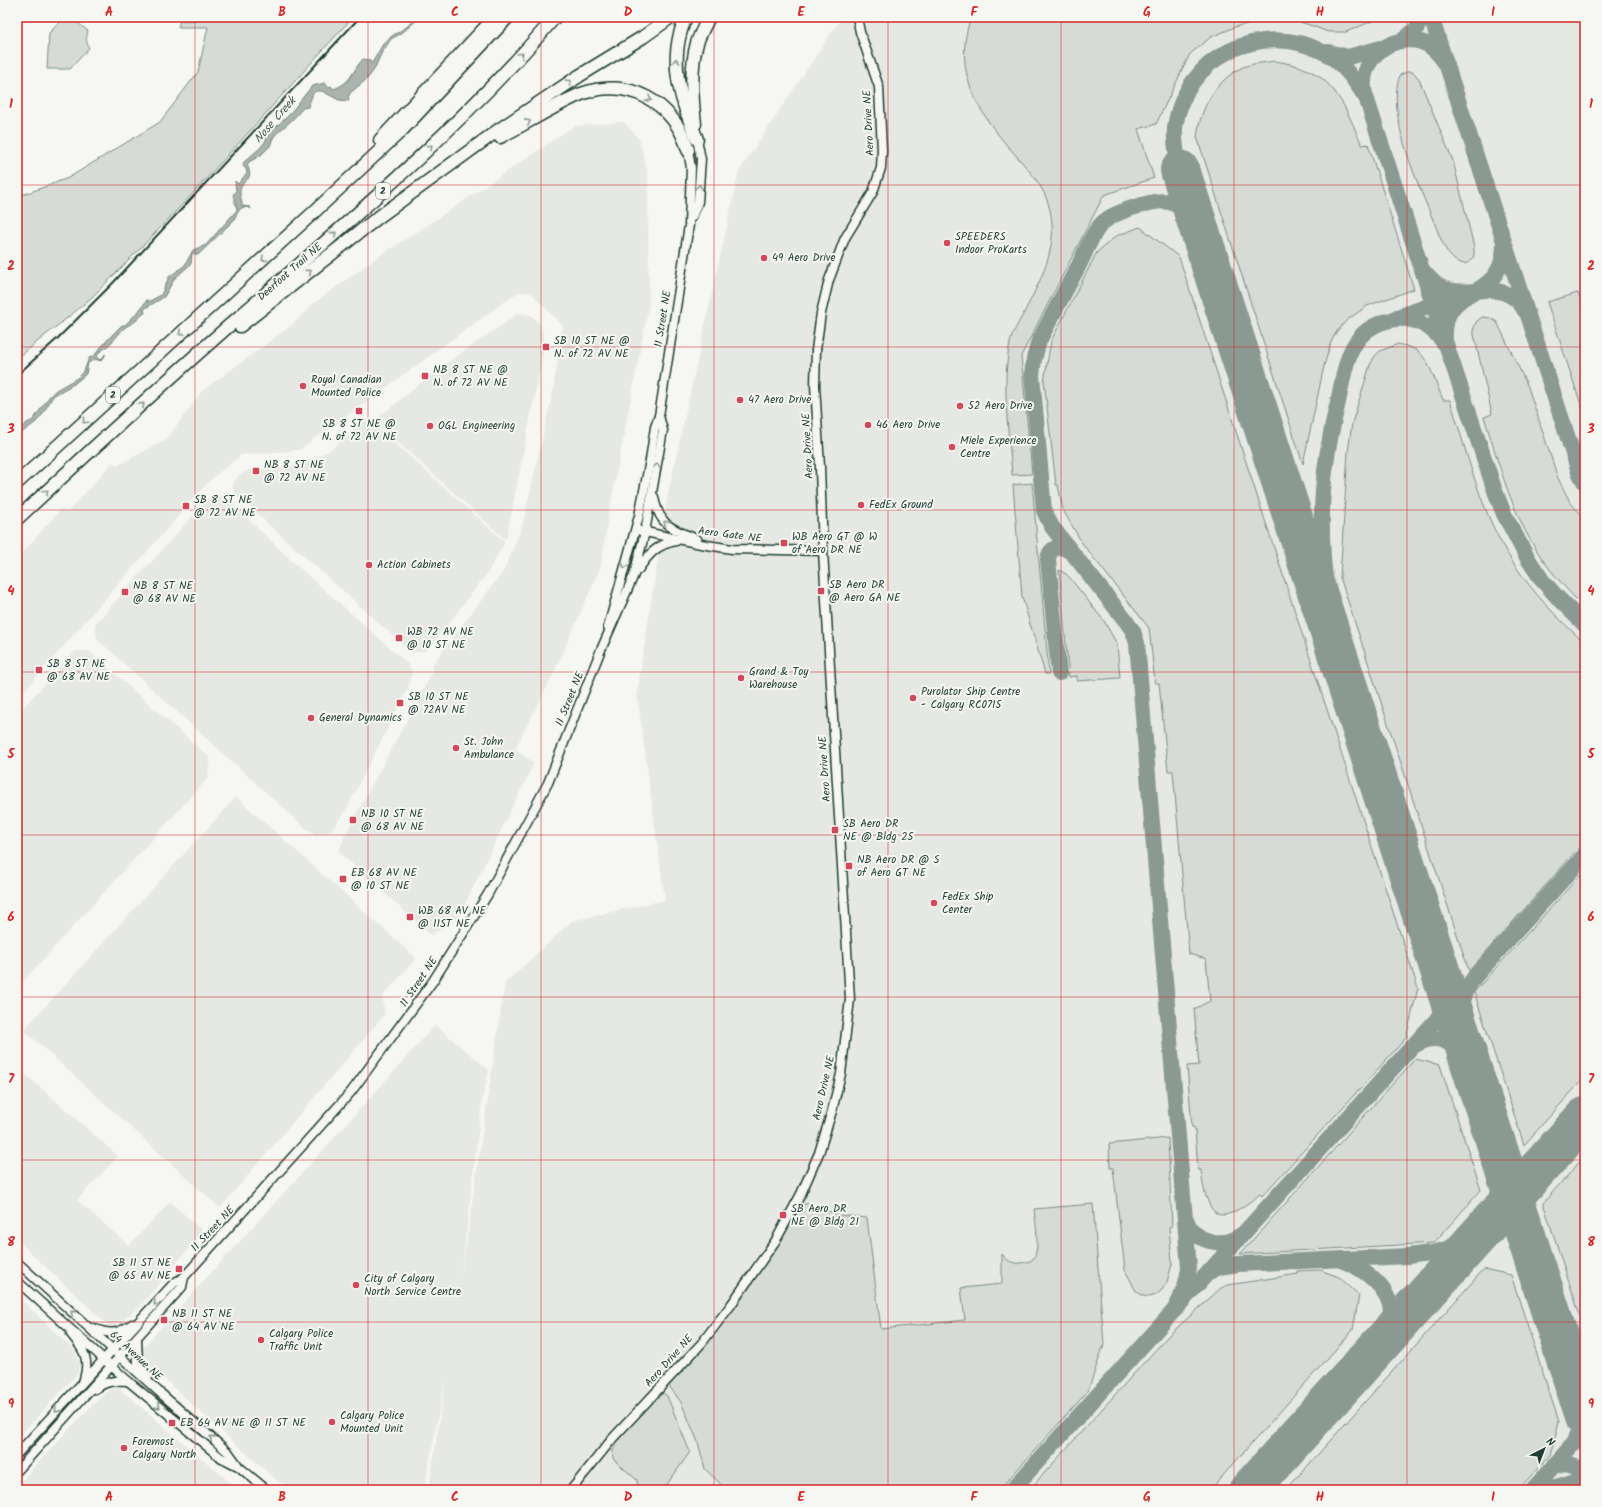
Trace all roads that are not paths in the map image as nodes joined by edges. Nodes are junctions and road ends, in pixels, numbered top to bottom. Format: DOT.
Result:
graph roads {
  1 [pos="495,17"];
  2 [pos="508,17"];
  3 [pos="556,17"];
  4 [pos="672,17"];
  5 [pos="686,17"];
  6 [pos="709,17"];
  7 [pos="857,17"];
  8 [pos="696,139"];
  9 [pos="688,150"];
  10 [pos="445,168"];
  11 [pos="313,214"];
  12 [pos="689,225"];
  13 [pos="199,353"];
  14 [pos="659,416"];
  15 [pos="17,484"];
  16 [pos="653,492"];
  17 [pos="17,519"];
  18 [pos="636,529"];
  19 [pos="645,532"];
  20 [pos="683,540"];
  21 [pos="714,546"];
  22 [pos="822,551"];
  23 [pos="634,575"];
  24 [pos="600,652"];
  25 [pos="17,1262"];
  26 [pos="184,1277"];
  27 [pos="17,1281"];
  28 [pos="143,1317"];
  29 [pos="60,1319"];
  30 [pos="89,1327"];
  31 [pos="137,1339"];
  32 [pos="112,1349"];
  33 [pos="120,1357"];
  34 [pos="108,1362"];
  35 [pos="83,1381"];
  36 [pos="128,1381"];
  37 [pos="158,1390"];
  38 [pos="85,1396"];
  39 [pos="44,1441"];
  40 [pos="17,1454"];
  41 [pos="238,1466"];
  42 [pos="17,1471"];
  43 [pos="267,1490"];
  44 [pos="571,1490"];
  1 -- 11 [label="highway"];
  2 -- 11 [label="highway, 2"];
  13 -- 3 [label="highway, Deerfoot Trail NE / 2, one-way"];
  10 -- 4 [label="highway, one-way"];
  8 -- 5 [label="highway, one-way"];
  6 -- 8 [label="highway"];
  7 -- 22 [label="street, Aero Drive NE"];
  12 -- 8 [label="street, 11 Street NE, one-way"];
  10 -- 9 [label="highway, one-way"];
  9 -- 12 [label="street, 11 Street NE"];
  13 -- 10 [label="highway, one-way"];
  11 -- 15 [label="highway, 2, one-way"];
  12 -- 14 [label="street, 11 Street NE"];
  17 -- 13 [label="highway, Deerfoot Trail NE / 2, one-way"];
  16 -- 14 [label="street, 11 Street NE, one-way"];
  14 -- 18 [label="street, 11 Street NE"];
  16 -- 19 [label="street, 11 Street NE"];
  21 -- 16 [label="street, one-way"];
  18 -- 19 [label="street, Aero Gate NE"];
  18 -- 24 [label="street, 11 Street NE, one-way"];
  19 -- 20 [label="street, Aero Gate NE"];
  19 -- 23 [label="street, 11 Street NE"];
  20 -- 21 [label="street, Aero Gate NE"];
  20 -- 23 [label="street"];
  21 -- 22 [label="street, Aero Gate NE"];
  22 -- 44 [label="street, Aero Drive NE"];
  23 -- 24 [label="street, 11 Street NE"];
  24 -- 26 [label="street, 11 Street NE"];
  30 -- 25 [label="street, 64 Avenue NE, one-way"];
  26 -- 28 [label="street, 11 Street NE, one-way"];
  26 -- 31 [label="street, 11 Street NE"];
  27 -- 29 [label="street, 64 Avenue NE"];
  28 -- 30 [label="street"];
  28 -- 32 [label="street, 11 Street NE"];
  29 -- 34 [label="street, 64 Avenue NE"];
  29 -- 35 [label="street"];
  30 -- 32 [label="street, 64 Avenue NE"];
  31 -- 33 [label="street, 11 Street NE"];
  31 -- 37 [label="street"];
  32 -- 33 [label="street, 64 Avenue NE"];
  32 -- 34 [label="street"];
  33 -- 34 [label="street, 11 Street NE"];
  33 -- 37 [label="street, 64 Avenue NE"];
  34 -- 35 [label="street, 11 Street NE"];
  34 -- 36 [label="street, 64 Avenue NE"];
  34 -- 38 [label="street, 11 Street NE"];
  34 -- 39 [label="street"];
  35 -- 40 [label="street, 11 Street NE, one-way"];
  36 -- 38 [label="street"];
  36 -- 41 [label="street, 64 Avenue NE, one-way"];
  41 -- 37 [label="street, 64 Avenue NE, one-way"];
  38 -- 39 [label="street, 11 Street NE"];
  39 -- 42 [label="street, 11 Street NE"];
  41 -- 43 [label="street, 64 Avenue NE"];
}
